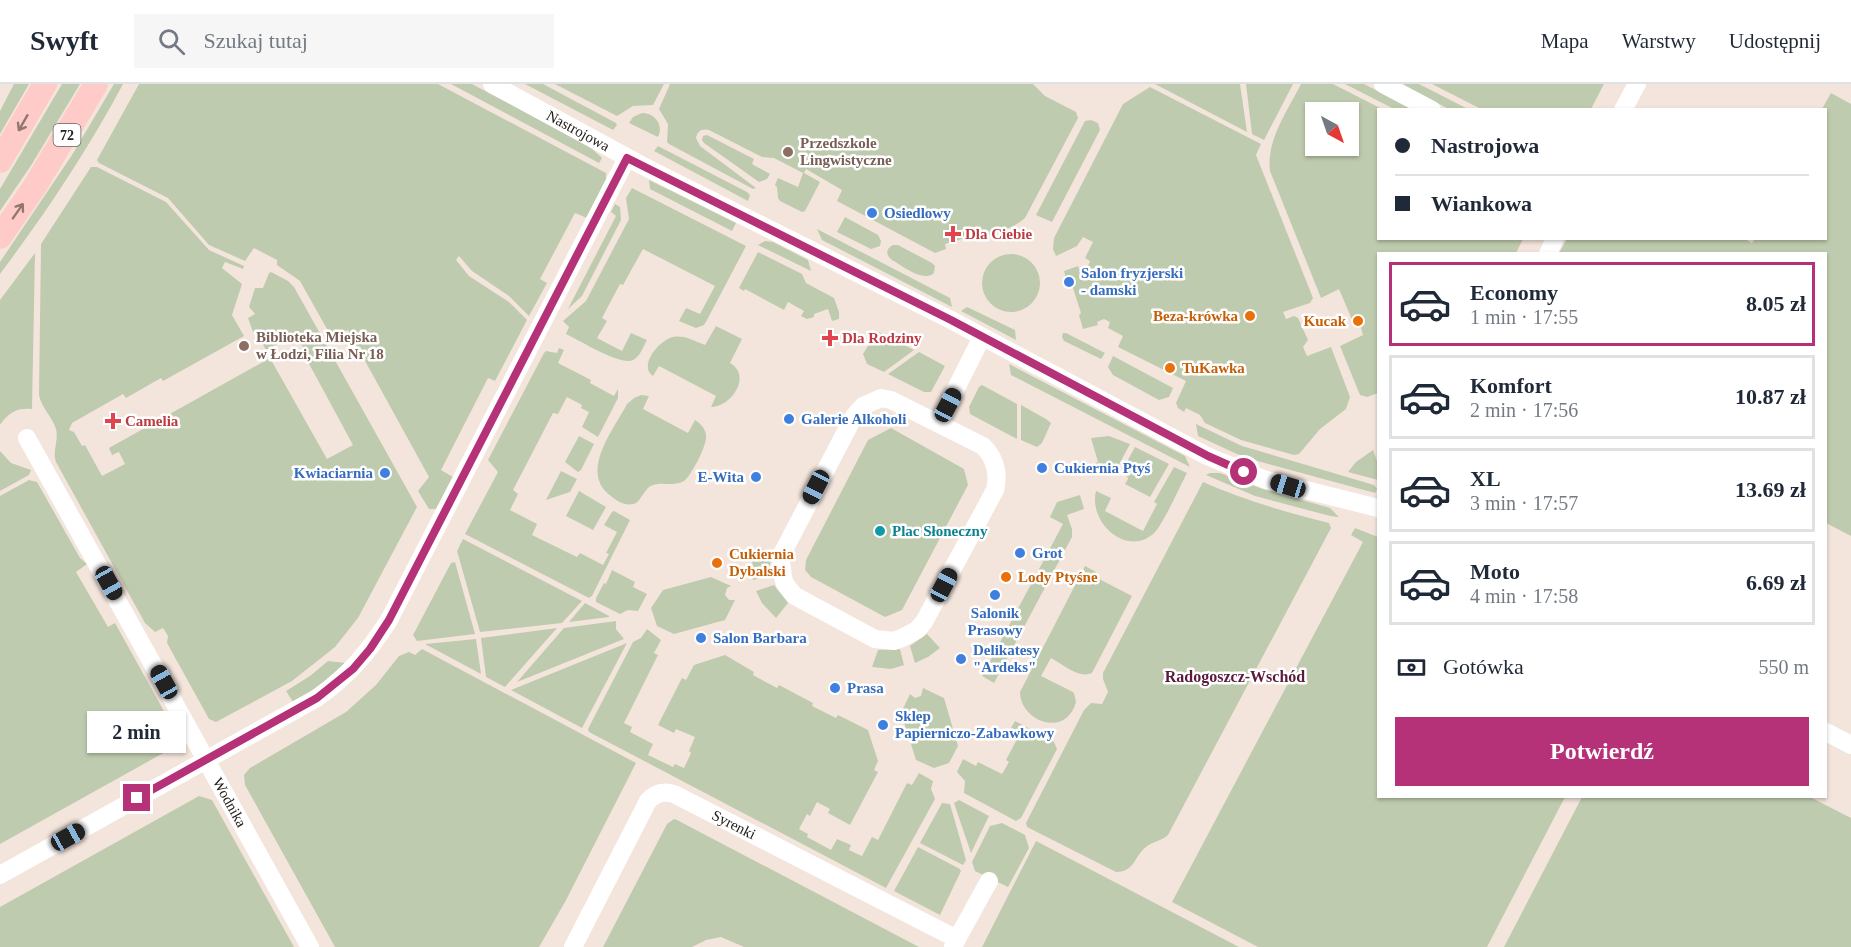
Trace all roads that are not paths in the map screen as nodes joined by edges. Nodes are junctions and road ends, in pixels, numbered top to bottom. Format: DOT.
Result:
graph roads {
  1 [pos="45,84"];
  2 [pos="96,84"];
  3 [pos="492,84"];
  4 [pos="1383,84"];
  5 [pos="1637,84"];
  6 [pos="1428,108"];
  7 [pos="1624,108"];
  8 [pos="627,158"];
  9 [pos="0,161"];
  10 [pos="0,237"];
  11 [pos="982,337"];
  12 [pos="939,422"];
  13 [pos="27,438"];
  14 [pos="1377,508"];
  15 [pos="1827,733"];
  16 [pos="1851,745"];
  17 [pos="206,760"];
  18 [pos="0,875"];
  19 [pos="989,881"];
  20 [pos="955,943"];
  21 [pos="310,947"];
  22 [pos="573,947"];
  1 -- 9 [label="main road, one-way"];
  10 -- 2 [label="main road, 72, one-way"];
  3 -- 8 [label="street, Nastrojowa"];
  4 -- 6 [label="street"];
  5 -- 7 [label="street"];
  8 -- 11 [label="street, Nastrojowa"];
  8 -- 17 [label="street"];
  11 -- 12 [label="street"];
  11 -- 14 [label="street, Nastrojowa"];
  12 -- 12 [label="street"];
  13 -- 17 [label="street, Wodnika"];
  15 -- 16 [label="street"];
  17 -- 18 [label="street"];
  17 -- 21 [label="street, Wodnika"];
  19 -- 20 [label="street"];
  20 -- 22 [label="street, Syrenki"];
}
